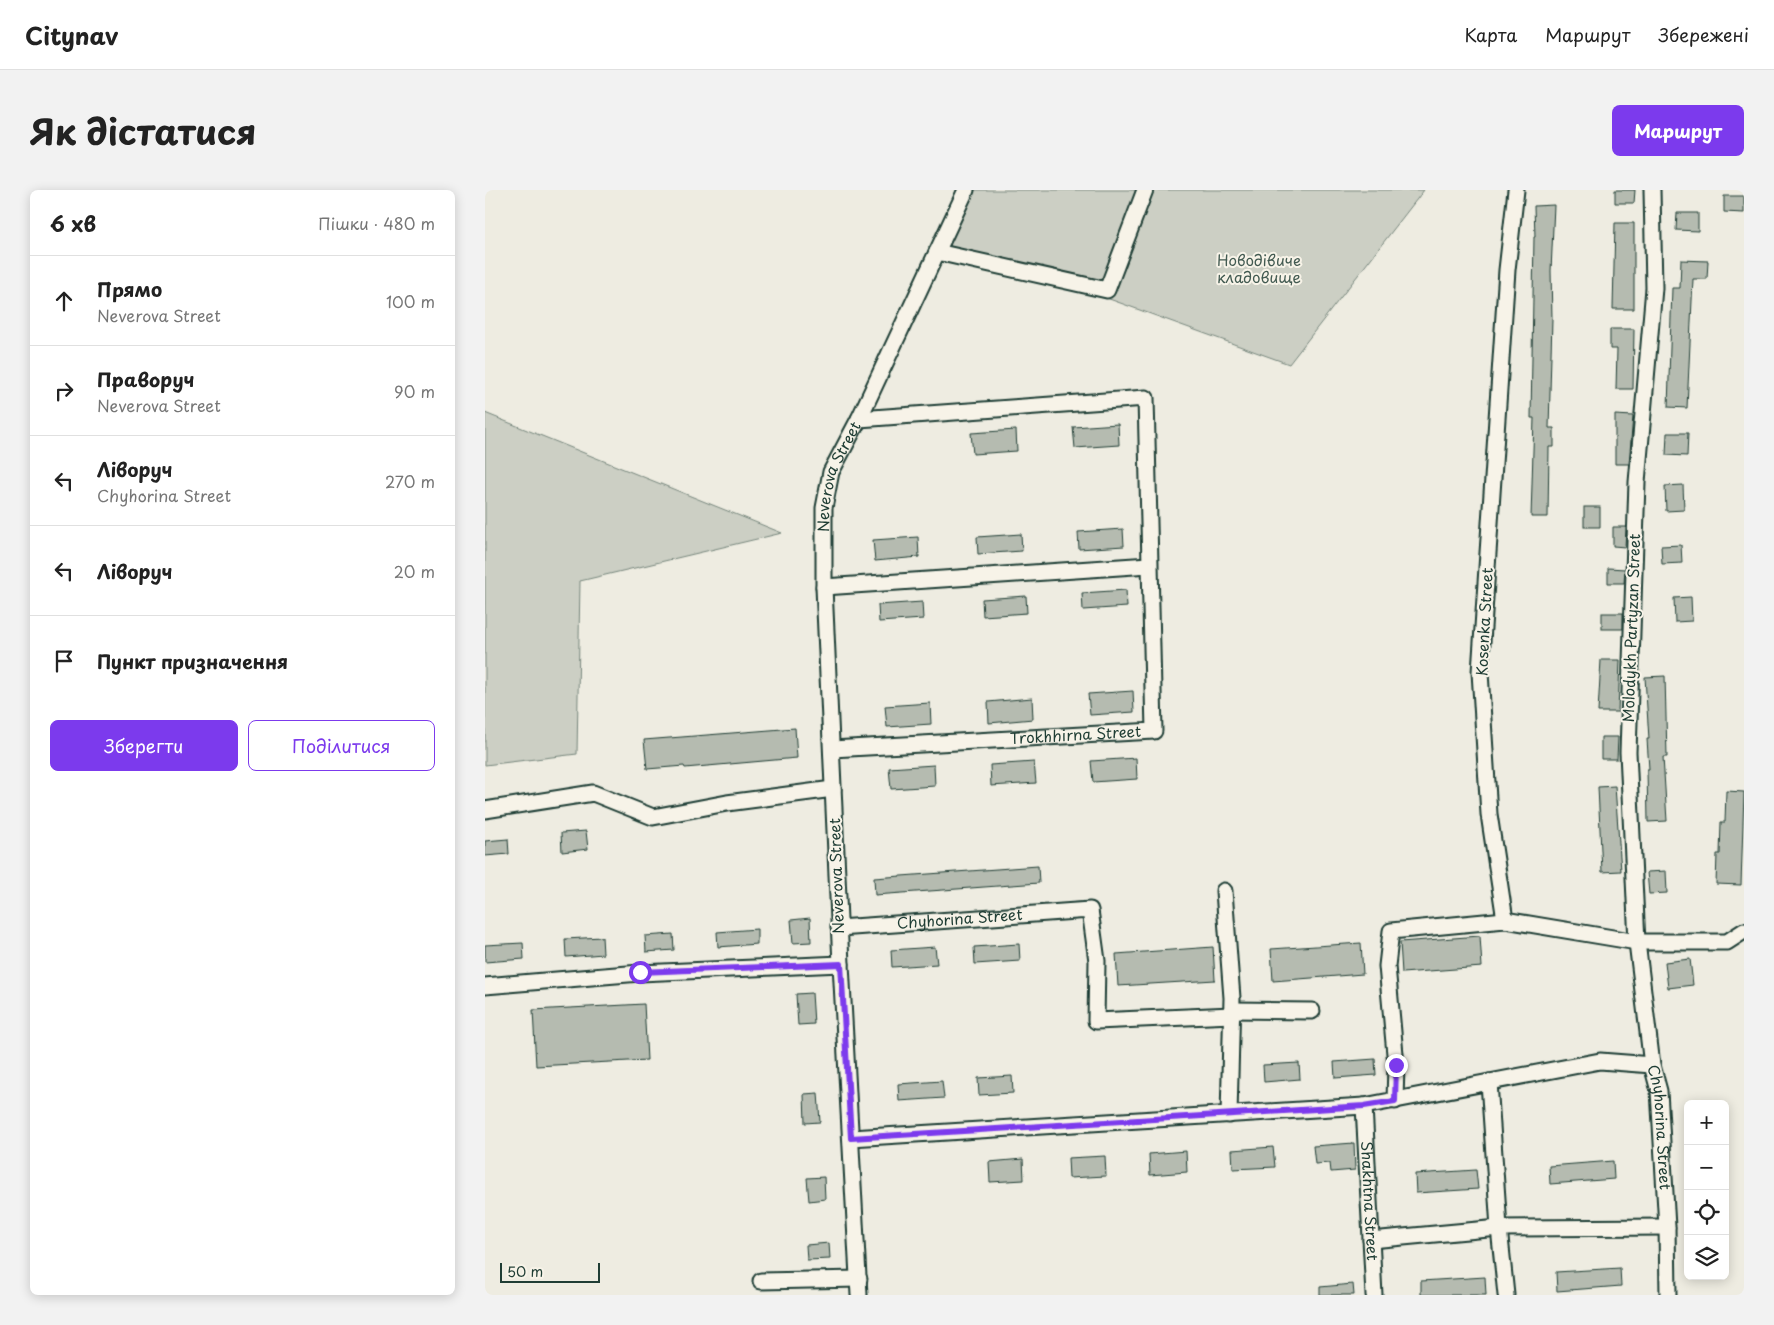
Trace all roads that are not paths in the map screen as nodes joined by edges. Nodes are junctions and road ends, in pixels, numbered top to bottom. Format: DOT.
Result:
graph roads {
  1 [pos="966,190"];
  2 [pos="1145,190"];
  3 [pos="1516,190"];
  4 [pos="1652,190"];
  5 [pos="937,252"];
  6 [pos="859,419"];
  7 [pos="1149,565"];
  8 [pos="824,587"];
  9 [pos="832,749"];
  10 [pos="833,789"];
  11 [pos="485,810"];
  12 [pos="1224,891"];
  13 [pos="1505,920"];
  14 [pos="839,928"];
  15 [pos="1744,931"];
  16 [pos="1637,942"];
  17 [pos="841,964"];
  18 [pos="485,986"];
  19 [pos="1312,1011"];
  20 [pos="1232,1013"];
  21 [pos="1652,1065"];
  22 [pos="1489,1082"];
  23 [pos="1395,1101"];
  24 [pos="1364,1106"];
  25 [pos="1229,1115"];
  26 [pos="851,1138"];
  27 [pos="1667,1227"];
  28 [pos="1499,1228"];
  29 [pos="1371,1240"];
  30 [pos="859,1279"];
  31 [pos="761,1281"];
  32 [pos="859,1295"];
  33 [pos="1374,1295"];
  34 [pos="1506,1295"];
  35 [pos="1668,1295"];
  1 -- 5 [label="street, Neverova Street"];
  2 -- 5 [label="street"];
  3 -- 13 [label="street, Kosenka Street"];
  4 -- 16 [label="street, Molodykh Partyzan Street"];
  5 -- 6 [label="street, Neverova Street"];
  6 -- 7 [label="street, Trokhhirna Street"];
  6 -- 8 [label="street, Neverova Street"];
  7 -- 8 [label="street"];
  7 -- 9 [label="street, Trokhhirna Street"];
  8 -- 9 [label="street, Neverova Street"];
  9 -- 10 [label="street, Neverova Street"];
  10 -- 11 [label="street"];
  10 -- 14 [label="street, Neverova Street"];
  12 -- 20 [label="street"];
  13 -- 16 [label="street"];
  13 -- 23 [label="street"];
  14 -- 17 [label="street, Neverova Street"];
  14 -- 20 [label="street, Chyhorina Street"];
  15 -- 16 [label="street"];
  16 -- 21 [label="street, Molodykh Partyzan Street"];
  17 -- 18 [label="street"];
  17 -- 26 [label="street, Neverova Street"];
  19 -- 20 [label="street"];
  20 -- 25 [label="street"];
  21 -- 22 [label="street, Chyhorina Street"];
  21 -- 27 [label="street, Chyhorina Street"];
  22 -- 23 [label="street, Chyhorina Street"];
  22 -- 28 [label="street"];
  23 -- 24 [label="street, Chyhorina Street"];
  24 -- 25 [label="street, Chyhorina Street"];
  24 -- 29 [label="street, Shakhtna Street"];
  25 -- 26 [label="street, Chyhorina Street"];
  26 -- 30 [label="street, Neverova Street"];
  27 -- 28 [label="street"];
  27 -- 35 [label="street, Chyhorina Street"];
  28 -- 29 [label="street"];
  28 -- 34 [label="street"];
  29 -- 33 [label="street, Shakhtna Street"];
  30 -- 31 [label="street"];
  30 -- 32 [label="street, Neverova Street"];
}
